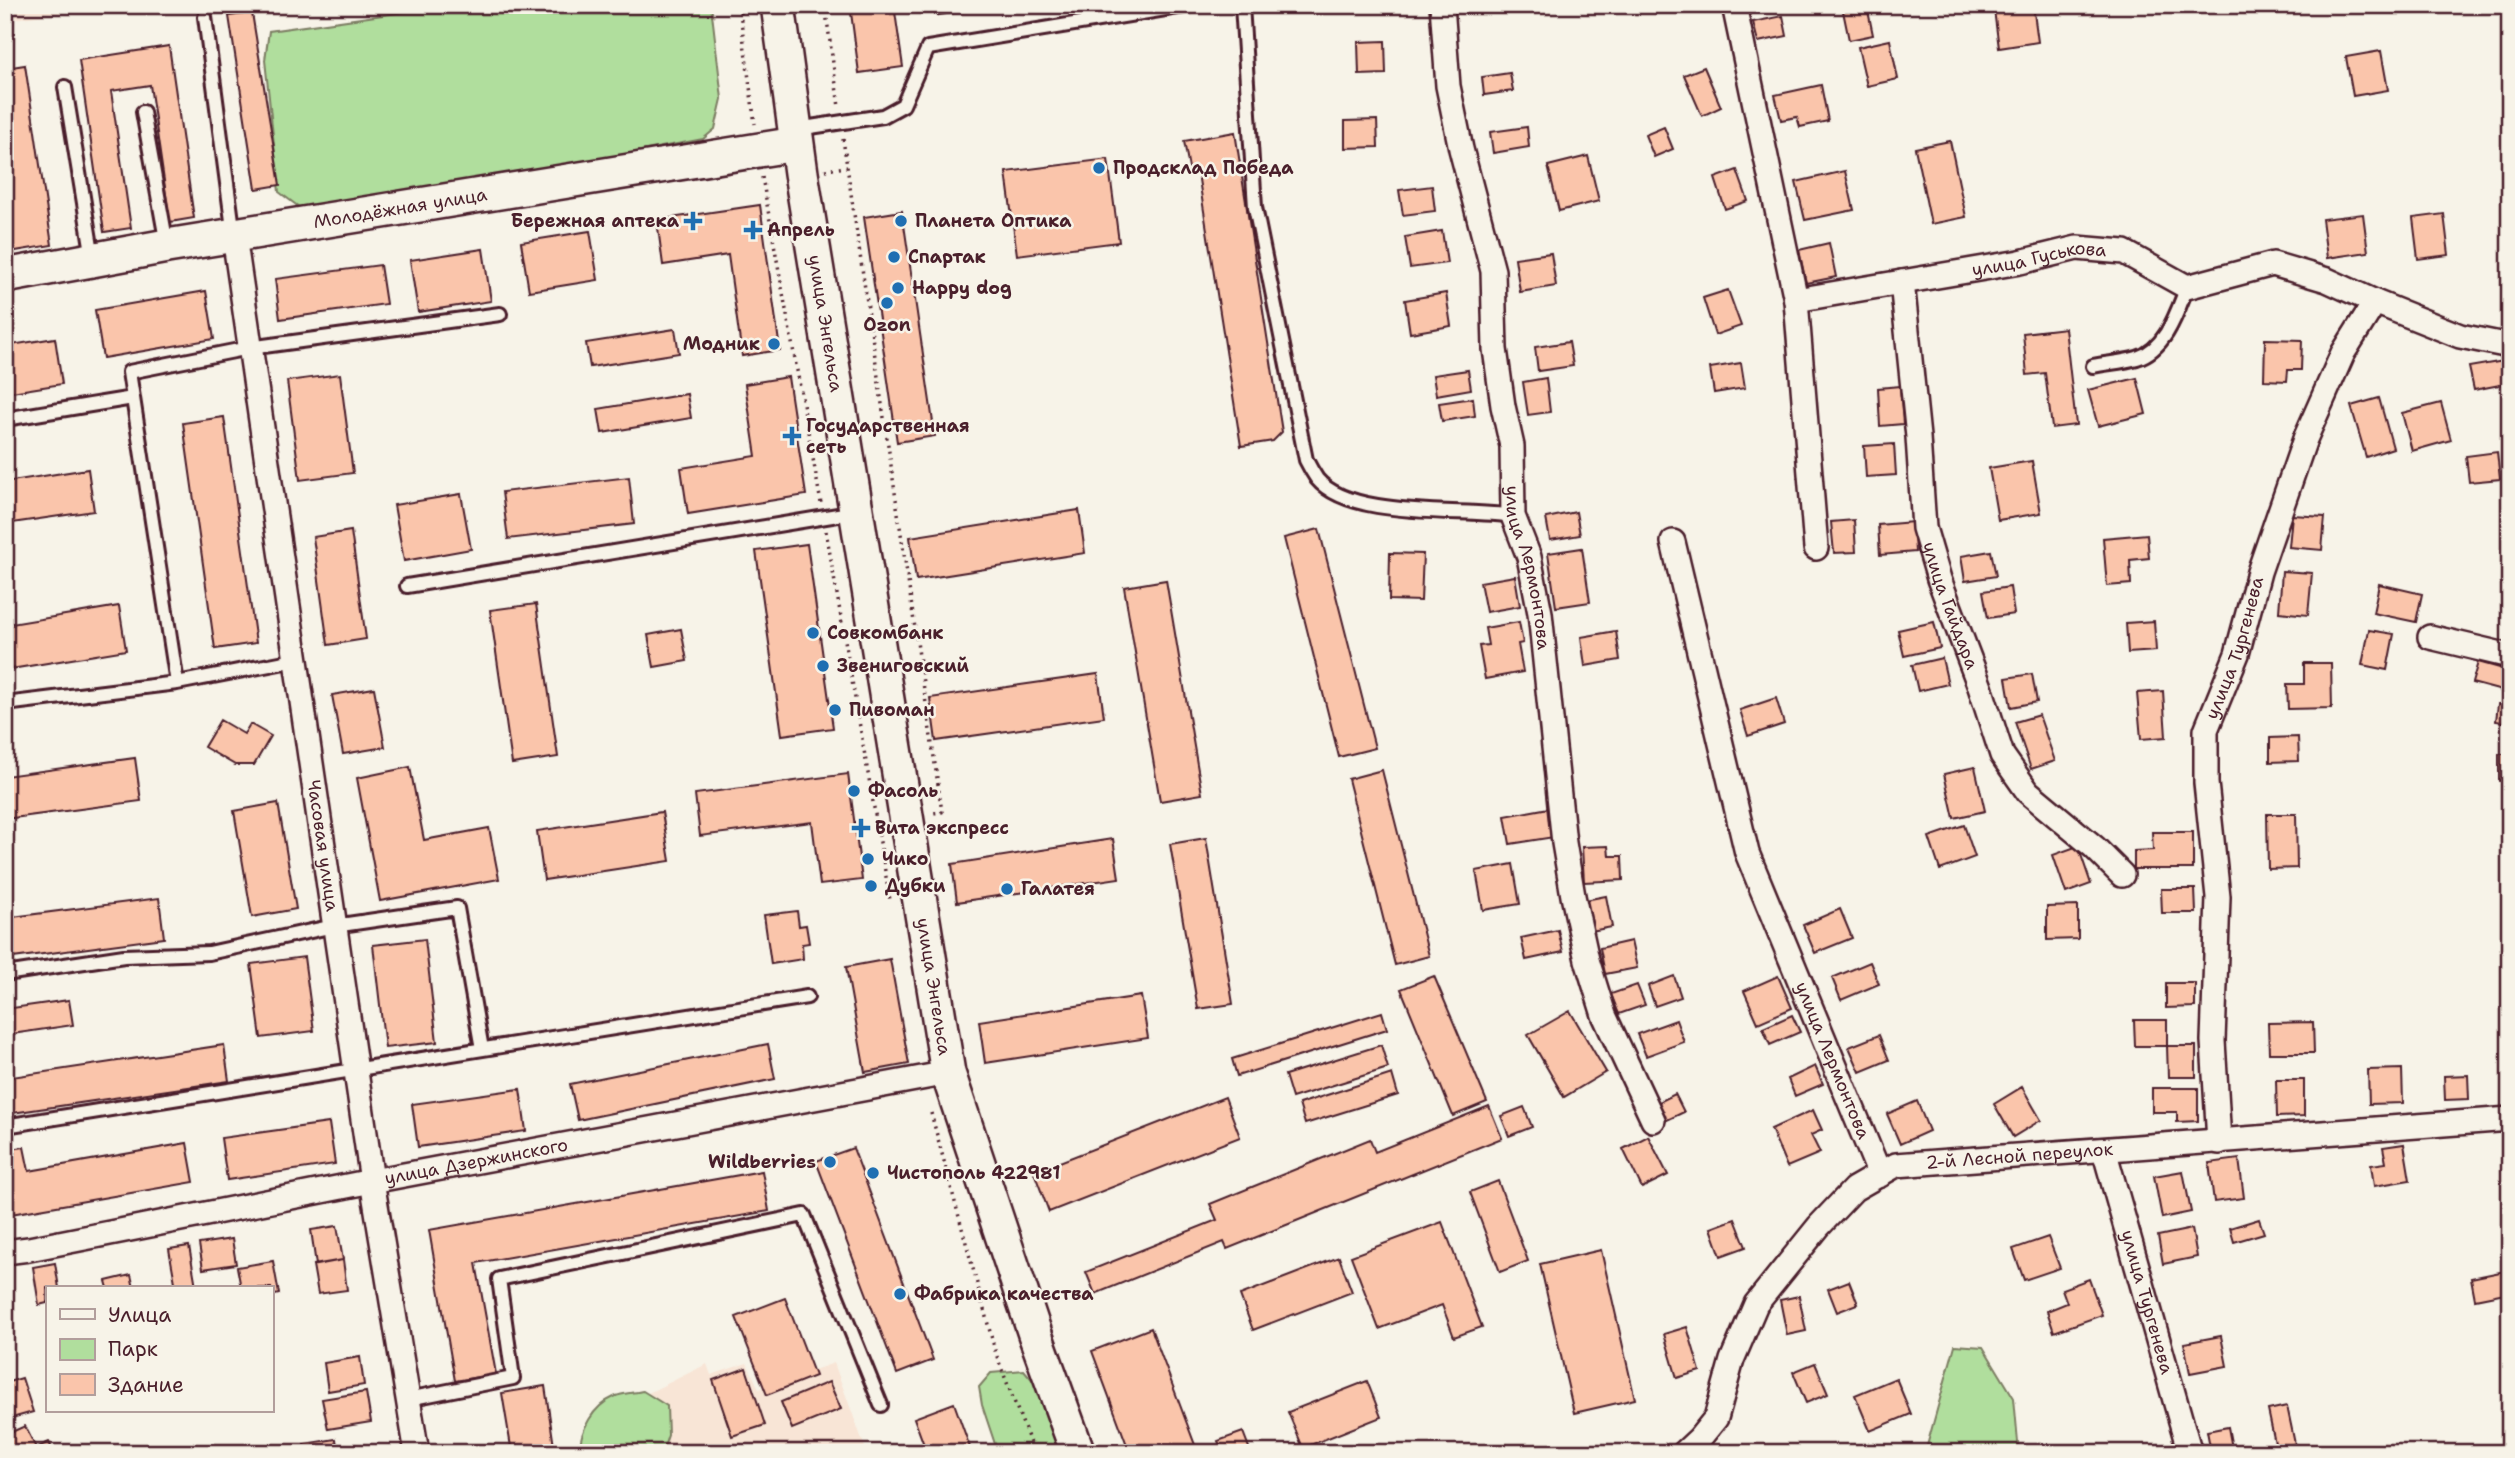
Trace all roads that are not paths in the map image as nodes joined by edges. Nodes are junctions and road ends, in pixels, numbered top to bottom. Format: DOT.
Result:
graph roads {
  1 [pos="778,5"];
  2 [pos="1190,5"];
  3 [pos="1242,5"];
  4 [pos="1442,5"];
  5 [pos="1734,5"];
  6 [pos="1182,6"];
  7 [pos="205,17"];
  8 [pos="65,87"];
  9 [pos="143,112"];
  10 [pos="796,137"];
  11 [pos="234,236"];
  12 [pos="167,246"];
  13 [pos="94,259"];
  14 [pos="5,276"];
  15 [pos="1902,282"];
  16 [pos="2187,287"];
  17 [pos="1796,300"];
  18 [pos="2375,302"];
  19 [pos="500,314"];
  20 [pos="2510,346"];
  21 [pos="249,348"];
  22 [pos="2094,366"];
  23 [pos="133,398"];
  24 [pos="5,419"];
  25 [pos="856,512"];
  26 [pos="1513,516"];
  27 [pos="1673,542"];
  28 [pos="1816,548"];
  29 [pos="407,586"];
  30 [pos="2431,637"];
  31 [pos="2510,656"];
  32 [pos="295,660"];
  33 [pos="177,683"];
  34 [pos="5,704"];
  35 [pos="2122,875"];
  36 [pos="334,926"];
  37 [pos="5,974"];
  38 [pos="807,997"];
  39 [pos="482,1049"];
  40 [pos="356,1070"];
  41 [pos="948,1073"];
  42 [pos="2510,1119"];
  43 [pos="1653,1120"];
  44 [pos="5,1126"];
  45 [pos="2219,1142"];
  46 [pos="2104,1150"];
  47 [pos="1880,1175"];
  48 [pos="372,1181"];
  49 [pos="5,1252"];
  50 [pos="408,1399"];
  51 [pos="881,1405"];
  52 [pos="417,1453"];
  53 [pos="1078,1453"];
  54 [pos="1684,1453"];
  55 [pos="2190,1453"];
  1 -- 10 [label="main road, улица Энгельса"];
  2 -- 6 [label="lane"];
  3 -- 26 [label="lane"];
  4 -- 26 [label="street, улица Лермонтова"];
  5 -- 17 [label="street"];
  6 -- 10 [label="lane"];
  7 -- 11 [label="lane"];
  8 -- 13 [label="lane"];
  9 -- 12 [label="lane"];
  10 -- 11 [label="main road, Молодёжная улица"];
  10 -- 25 [label="main road, улица Энгельса"];
  11 -- 12 [label="main road, Молодёжная улица"];
  11 -- 21 [label="street, Часовая улица"];
  12 -- 13 [label="main road, Молодёжная улица"];
  13 -- 14 [label="main road, Молодёжная улица"];
  15 -- 16 [label="street, улица Гуськова"];
  15 -- 17 [label="street, улица Гуськова"];
  15 -- 35 [label="street, улица Гайдара"];
  16 -- 18 [label="street"];
  16 -- 22 [label="lane"];
  17 -- 28 [label="street"];
  18 -- 20 [label="street"];
  18 -- 45 [label="street, улица Тургенева"];
  19 -- 21 [label="lane"];
  21 -- 23 [label="lane"];
  21 -- 32 [label="street, Часовая улица"];
  23 -- 24 [label="lane"];
  23 -- 33 [label="lane"];
  25 -- 29 [label="lane"];
  25 -- 41 [label="main road, улица Энгельса"];
  26 -- 43 [label="street, улица Лермонтова"];
  27 -- 47 [label="street, улица Лермонтова"];
  30 -- 31 [label="street"];
  32 -- 33 [label="lane"];
  32 -- 36 [label="street, Часовая улица"];
  33 -- 34 [label="lane"];
  36 -- 37 [label="lane"];
  36 -- 39 [label="lane"];
  36 -- 40 [label="street, Часовая улица"];
  38 -- 39 [label="lane"];
  39 -- 40 [label="lane"];
  40 -- 44 [label="lane"];
  40 -- 48 [label="street, Часовая улица"];
  41 -- 48 [label="street, улица Дзержинского"];
  41 -- 53 [label="main road, улица Энгельса"];
  42 -- 45 [label="street, 2-й Лесной переулок"];
  45 -- 46 [label="street, 2-й Лесной переулок"];
  46 -- 47 [label="street, 2-й Лесной переулок"];
  46 -- 55 [label="street, улица Тургенева"];
  47 -- 54 [label="street, 2-й Лесной переулок"];
  48 -- 49 [label="street, улица Дзержинского"];
  48 -- 50 [label="street, Часовая улица"];
  50 -- 51 [label="lane"];
  50 -- 52 [label="street, Часовая улица"];
}
